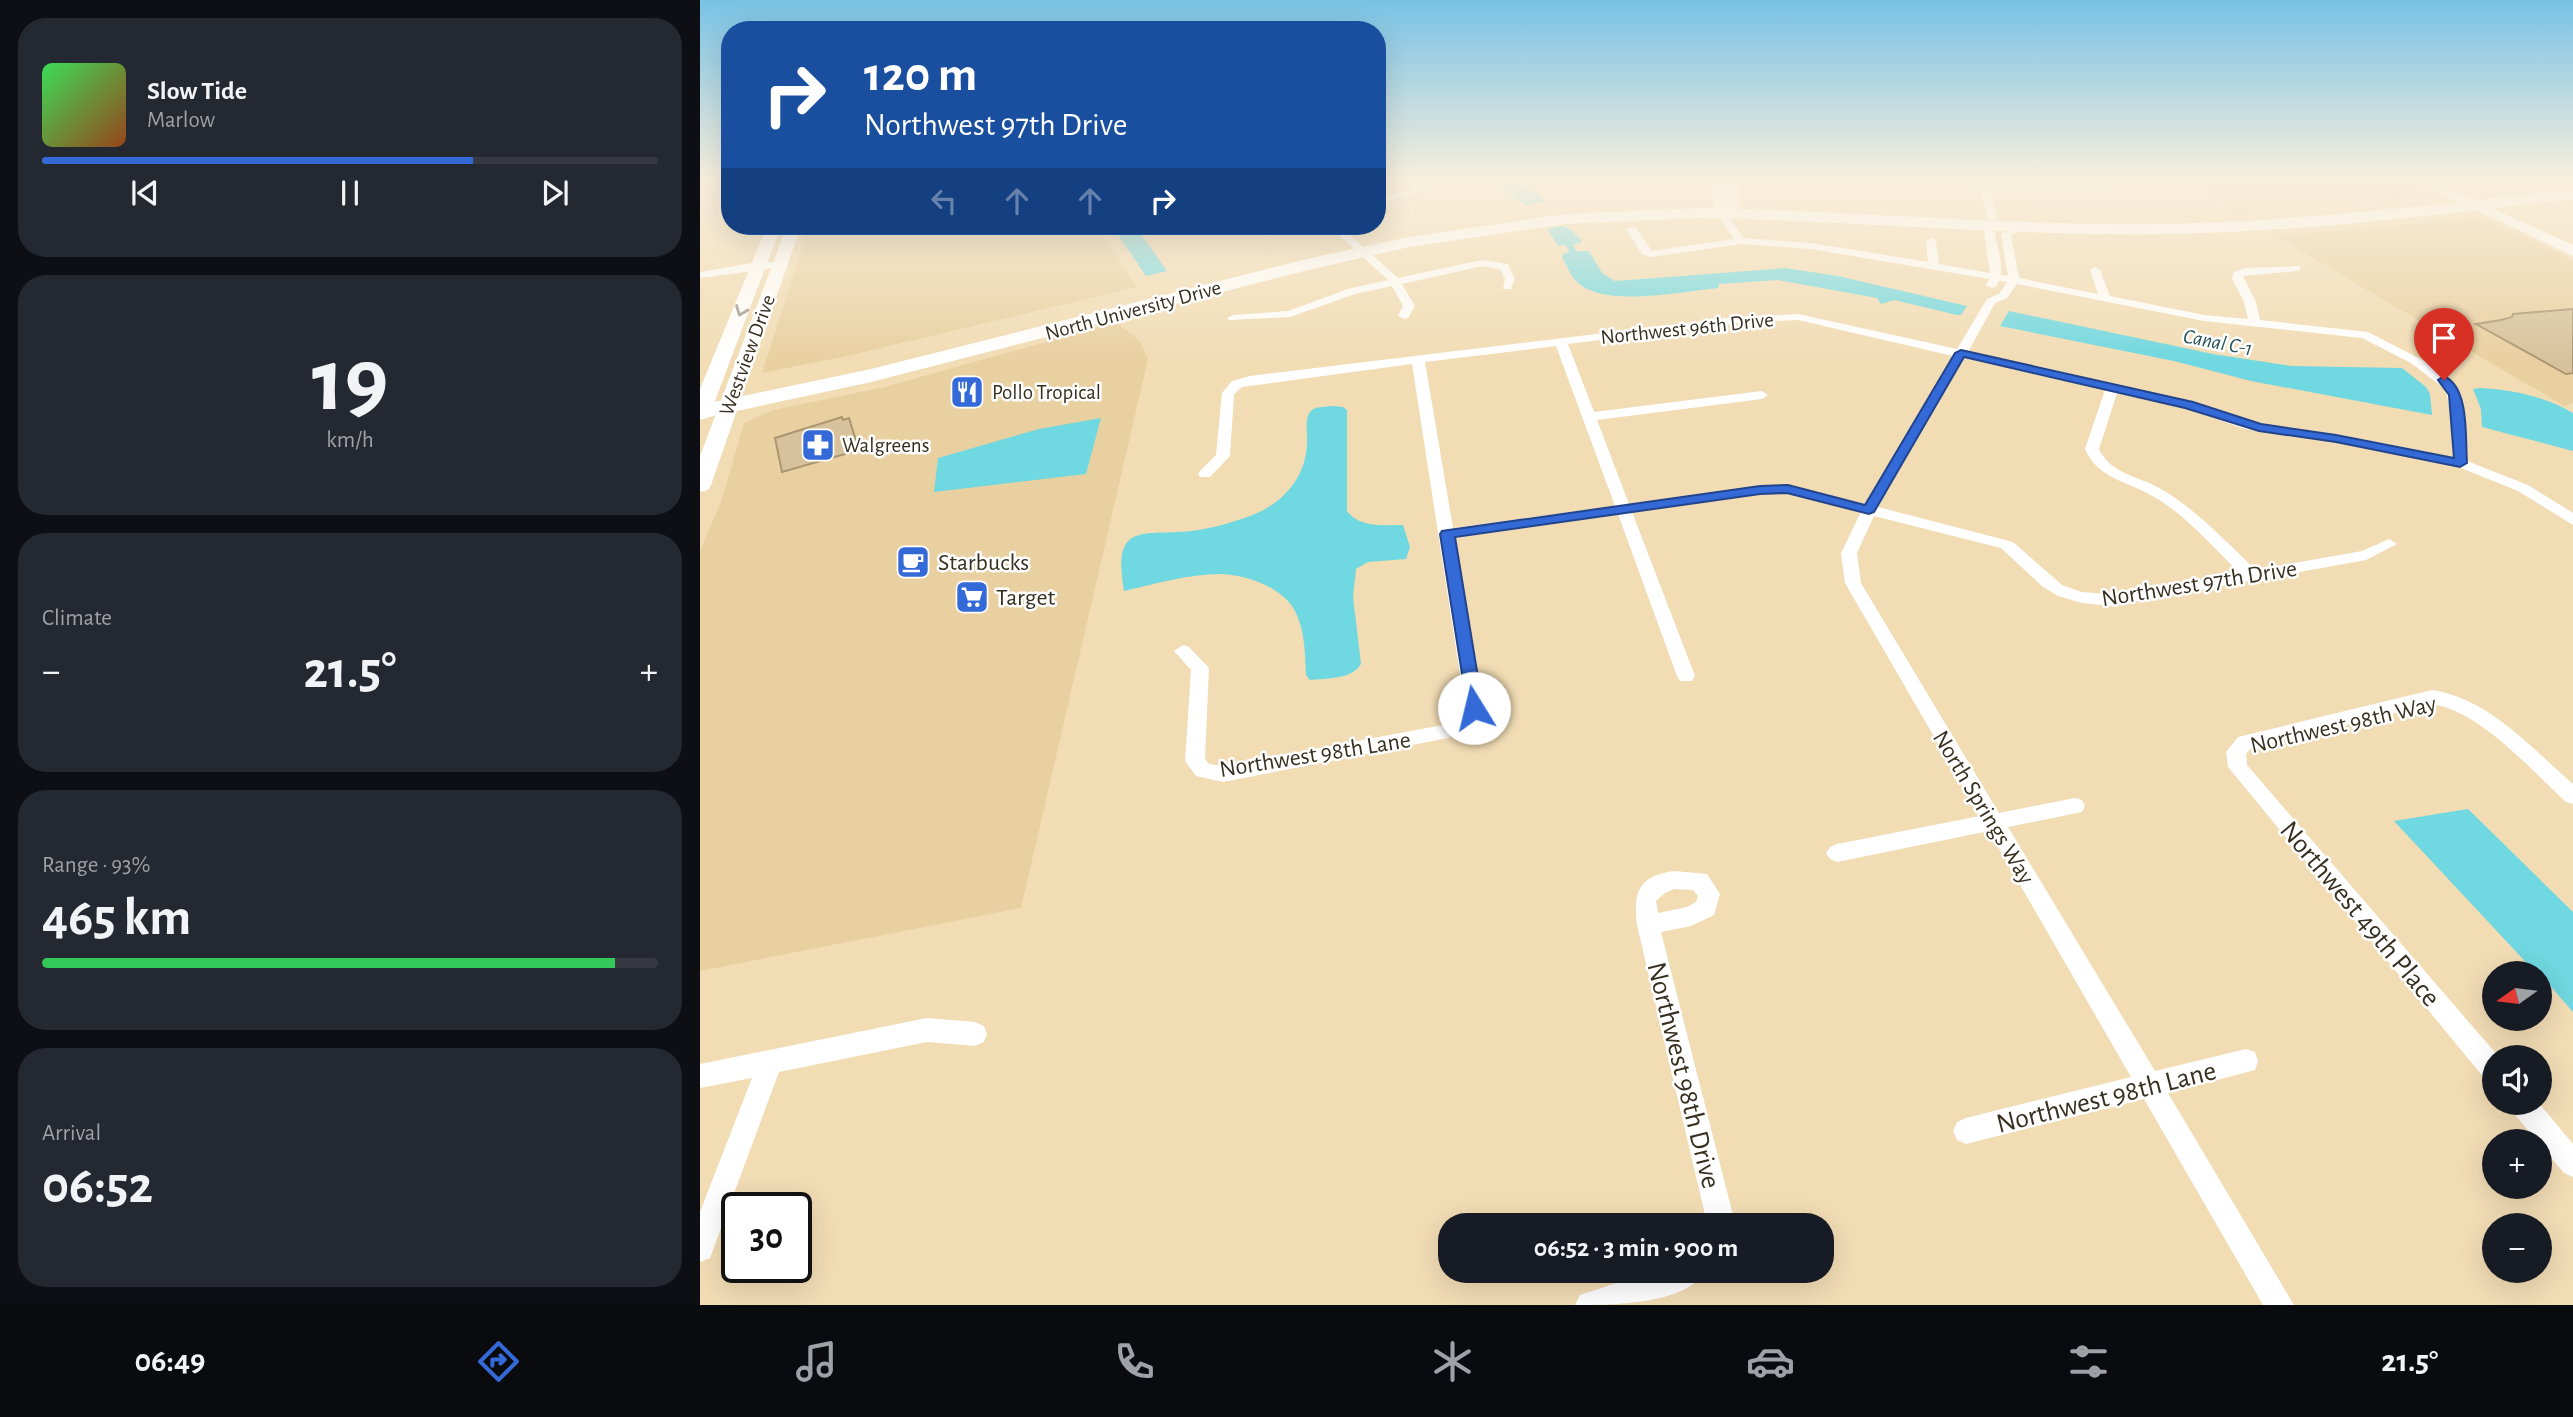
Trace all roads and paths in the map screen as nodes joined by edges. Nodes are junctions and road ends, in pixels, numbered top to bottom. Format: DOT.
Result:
graph roads {
  1 [pos="768,240"];
  2 [pos="789,240"];
  3 [pos="1357,240"];
  4 [pos="1638,240"];
  5 [pos="1993,240"];
  6 [pos="2007,240"];
  7 [pos="2551,240"];
  8 [pos="1931,241"];
  9 [pos="1741,242"];
  10 [pos="2573,251"];
  11 [pos="780,262"];
  12 [pos="758,265"];
  13 [pos="1934,268"];
  14 [pos="2296,268"];
  15 [pos="2095,270"];
  16 [pos="700,275"];
  17 [pos="1997,277"];
  18 [pos="1395,280"];
  19 [pos="2014,280"];
  20 [pos="1507,287"];
  21 [pos="2105,298"];
  22 [pos="1991,301"];
  23 [pos="1111,307"];
  24 [pos="1404,316"];
  25 [pos="1233,318"];
  26 [pos="1087,322"];
  27 [pos="2255,325"];
  28 [pos="1561,342"];
  29 [pos="1961,353"];
  30 [pos="1418,360"];
  31 [pos="2112,387"];
  32 [pos="1762,396"];
  33 [pos="731,401"];
  34 [pos="701,408"];
  35 [pos="1590,417"];
  36 [pos="2460,463"];
  37 [pos="1205,474"];
  38 [pos="700,485"];
  39 [pos="1623,510"];
  40 [pos="1869,510"];
  41 [pos="2573,520"];
  42 [pos="1447,534"];
  43 [pos="2389,544"];
  44 [pos="2253,576"];
  45 [pos="1183,651"];
  46 [pos="1686,676"];
  47 [pos="2236,752"];
  48 [pos="2573,796"];
  49 [pos="2075,806"];
  50 [pos="1992,822"];
  51 [pos="1837,853"];
  52 [pos="1648,925"];
  53 [pos="975,1034"];
  54 [pos="2482,1056"];
  55 [pos="771,1061"];
  56 [pos="2246,1061"];
  57 [pos="700,1076"];
  58 [pos="2149,1084"];
  59 [pos="2532,1115"];
  60 [pos="1966,1131"];
  61 [pos="2573,1164"];
  62 [pos="1719,1213"];
  63 [pos="700,1248"];
  64 [pos="1662,1283"];
  65 [pos="1590,1305"];
  66 [pos="2279,1305"];
  1 -- 12 [label="street, Westview Drive"];
  2 -- 11 [label="street, Westview Drive"];
  3 -- 18 [label="street"];
  3 -- 23 [label="main road, North University Drive"];
  3 -- 26 [label="main road, North University Drive"];
  4 -- 9 [label="street"];
  5 -- 17 [label="street, North Springs Way"];
  6 -- 19 [label="street"];
  7 -- 10 [label="street"];
  8 -- 13 [label="street"];
  9 -- 13 [label="street"];
  11 -- 12 [label="street"];
  11 -- 33 [label="street, Westview Drive"];
  12 -- 16 [label="street"];
  12 -- 34 [label="street, Westview Drive, one-way"];
  13 -- 17 [label="street"];
  14 -- 27 [label="street"];
  15 -- 21 [label="street"];
  17 -- 19 [label="street"];
  17 -- 22 [label="street, North Springs Way"];
  18 -- 20 [label="street"];
  18 -- 24 [label="street"];
  18 -- 25 [label="street"];
  19 -- 21 [label="street"];
  19 -- 22 [label="street, North Springs Way"];
  21 -- 27 [label="street"];
  22 -- 29 [label="street, North Springs Way"];
  23 -- 26 [label="main road"];
  23 -- 33 [label="main road, North University Drive"];
  26 -- 33 [label="main road, North University Drive"];
  27 -- 36 [label="street"];
  28 -- 29 [label="street, Northwest 96th Drive"];
  28 -- 30 [label="street, Northwest 96th Drive"];
  28 -- 35 [label="street"];
  29 -- 31 [label="street, Northwest 96th Drive"];
  29 -- 40 [label="street, North Springs Way"];
  30 -- 37 [label="street, Northwest 96th Drive"];
  30 -- 42 [label="street"];
  31 -- 36 [label="street, Northwest 96th Drive"];
  31 -- 44 [label="street"];
  32 -- 35 [label="street"];
  33 -- 34 [label="main road, North University Drive"];
  33 -- 38 [label="street, Westview Drive"];
  35 -- 39 [label="street"];
  36 -- 41 [label="street, Northwest 96th Drive"];
  39 -- 40 [label="street, Northwest 97th Drive"];
  39 -- 42 [label="street, Northwest 97th Drive"];
  39 -- 46 [label="street"];
  40 -- 44 [label="street, Northwest 97th Drive"];
  40 -- 50 [label="street, North Springs Way"];
  42 -- 45 [label="street, Northwest 98th Lane"];
  43 -- 44 [label="street, Northwest 97th Drive"];
  47 -- 48 [label="street, Northwest 98th Way"];
  47 -- 54 [label="street, Northwest 49th Place"];
  49 -- 50 [label="street"];
  50 -- 51 [label="street"];
  50 -- 58 [label="street, North Springs Way"];
  52 -- 62 [label="street, Northwest 98th Drive"];
  53 -- 55 [label="street"];
  55 -- 57 [label="street"];
  55 -- 63 [label="street"];
  56 -- 58 [label="street, Northwest 98th Lane"];
  58 -- 60 [label="street, Northwest 98th Lane"];
  58 -- 66 [label="street, North Springs Way"];
  59 -- 61 [label="street"];
  64 -- 65 [label="street"];
}
